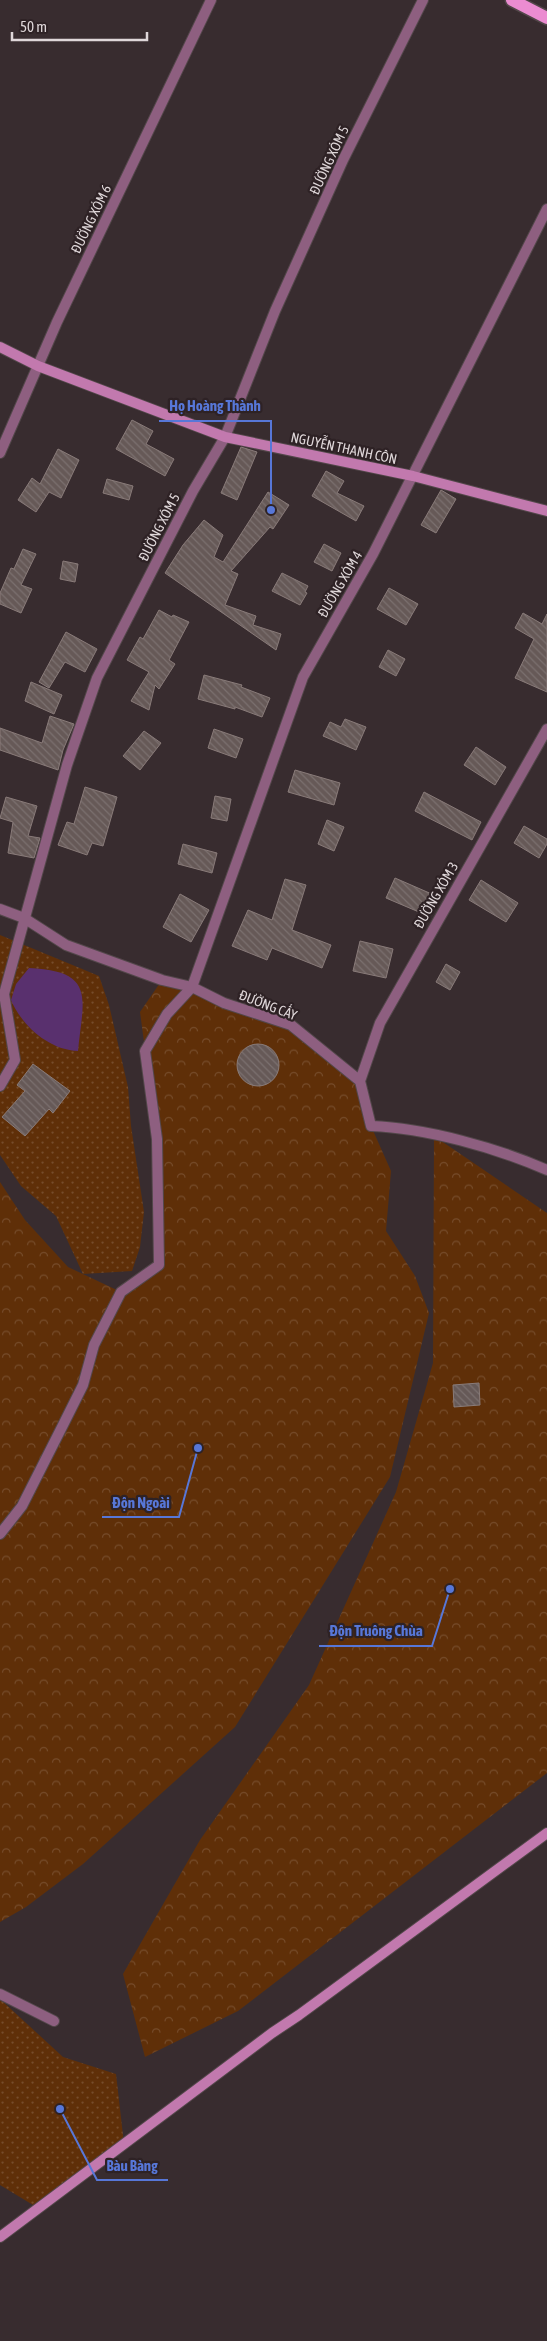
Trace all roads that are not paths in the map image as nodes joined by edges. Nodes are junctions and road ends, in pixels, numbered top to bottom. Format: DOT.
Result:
graph roads {
  1 [pos="211,0"];
  2 [pos="423,0"];
  3 [pos="512,0"];
  4 [pos="547,18"];
  5 [pos="547,209"];
  6 [pos="0,347"];
  7 [pos="38,366"];
  8 [pos="225,437"];
  9 [pos="0,452"];
  10 [pos="413,476"];
  11 [pos="547,511"];
  12 [pos="547,729"];
  13 [pos="0,909"];
  14 [pos="24,918"];
  15 [pos="192,987"];
  16 [pos="360,1081"];
  17 [pos="0,1086"];
  18 [pos="547,1170"];
  19 [pos="0,1534"];
  20 [pos="547,1833"];
  21 [pos="0,1994"];
  22 [pos="54,2021"];
  23 [pos="0,2237"];
  1 -- 7 [label="street, ĐƯỜNG XÓM 6"];
  2 -- 8 [label="street, ĐƯỜNG XÓM 5"];
  3 -- 4 [label="main road"];
  5 -- 10 [label="street, ĐƯỜNG XÓM 4"];
  6 -- 7 [label="street, NGUYỄN THANH CÔN"];
  7 -- 8 [label="street, NGUYỄN THANH CÔN"];
  7 -- 9 [label="street, ĐƯỜNG XÓM 6"];
  8 -- 10 [label="street, NGUYỄN THANH CÔN"];
  8 -- 14 [label="street, ĐƯỜNG XÓM 5"];
  10 -- 11 [label="street, NGUYỄN THANH CÔN"];
  10 -- 15 [label="street, ĐƯỜNG XÓM 4"];
  12 -- 16 [label="street, ĐƯỜNG XÓM 3"];
  13 -- 14 [label="street, ĐƯỜNG CẤY"];
  14 -- 15 [label="street, ĐƯỜNG CẤY"];
  14 -- 17 [label="street, ĐƯỜNG XÓM 5"];
  15 -- 16 [label="street, ĐƯỜNG CẤY"];
  15 -- 19 [label="street"];
  16 -- 18 [label="street"];
  20 -- 23 [label="street"];
  21 -- 22 [label="street"];
}
